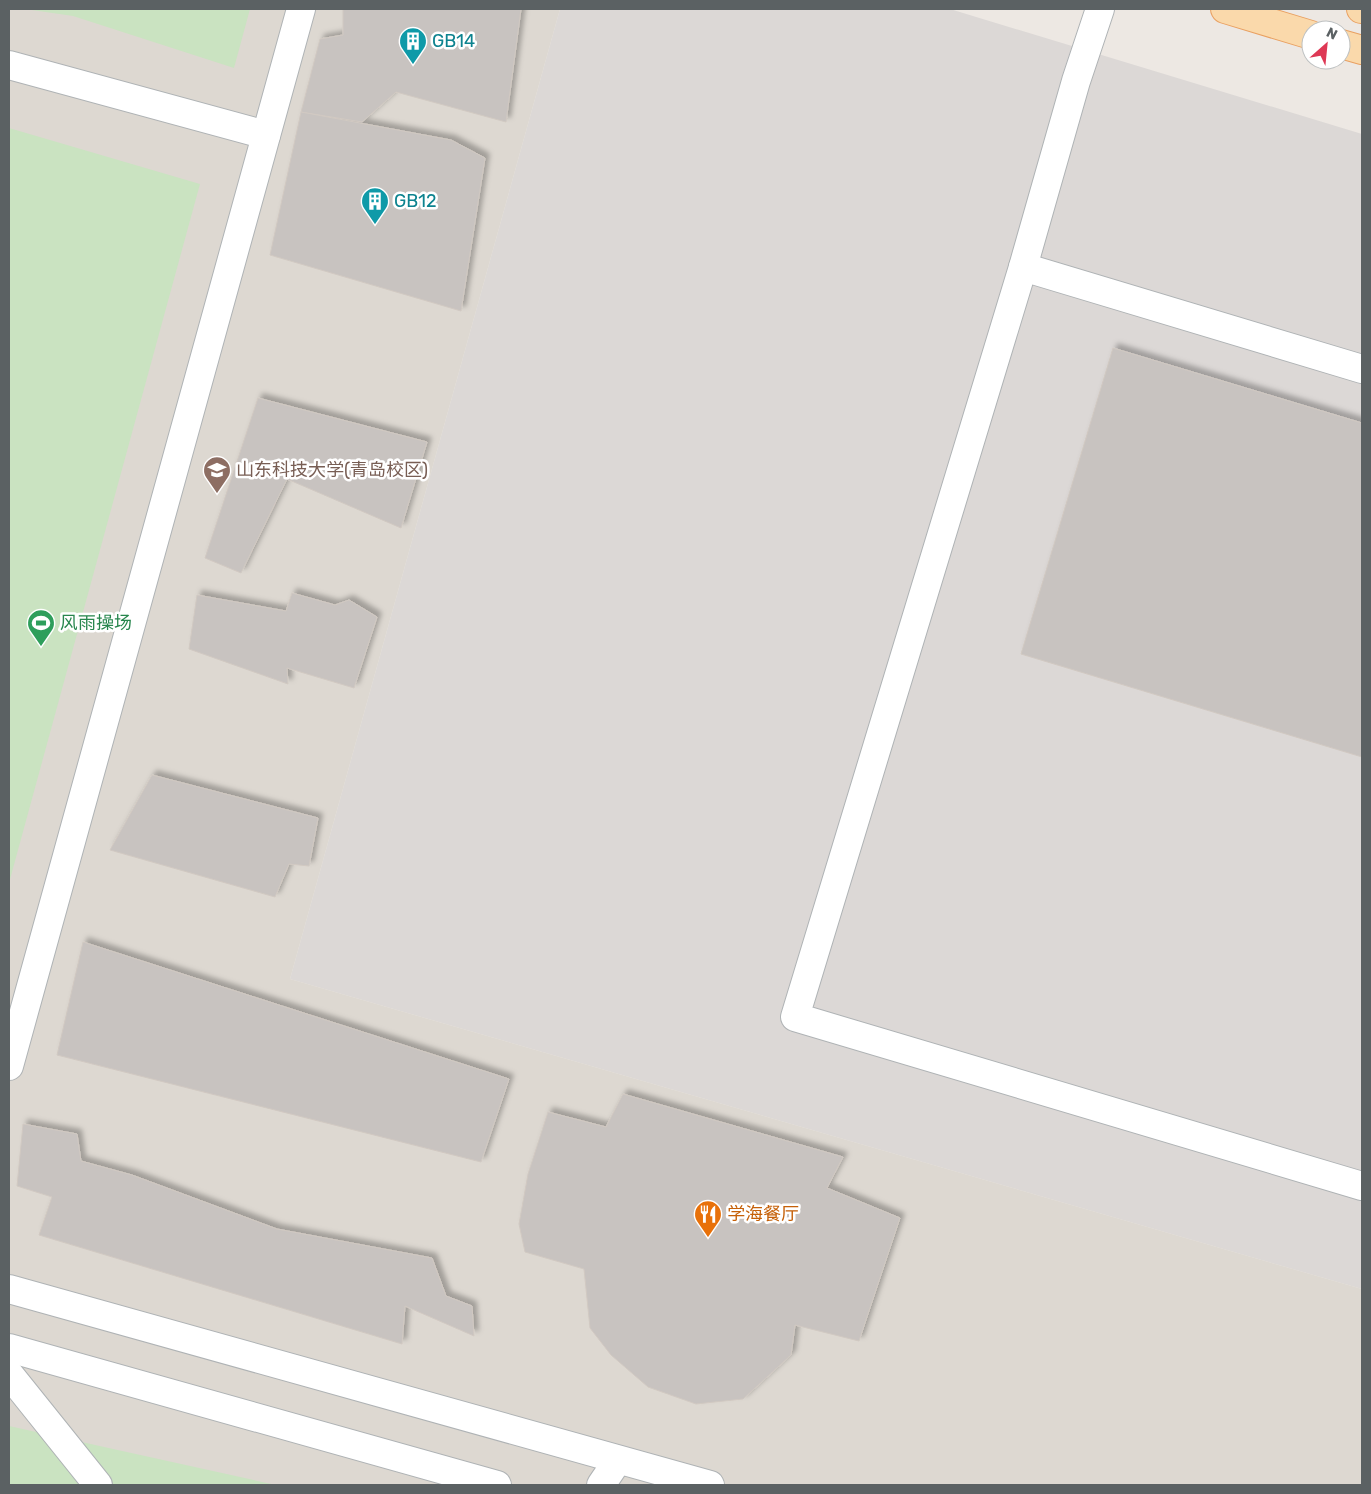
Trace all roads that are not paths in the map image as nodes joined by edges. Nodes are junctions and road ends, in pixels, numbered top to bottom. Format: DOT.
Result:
graph roads {
  1 [pos="301,9"];
  2 [pos="1100,9"];
  3 [pos="1225,9"];
  4 [pos="1301,31"];
  5 [pos="9,65"];
  6 [pos="266,135"];
  7 [pos="1023,267"];
  8 [pos="1362,369"];
  9 [pos="9,1066"];
  10 [pos="1362,1186"];
  11 [pos="9,1289"];
  12 [pos="9,1348"];
  13 [pos="9,1374"];
  14 [pos="618,1460"];
  15 [pos="98,1485"];
  16 [pos="497,1485"];
  17 [pos="601,1485"];
  18 [pos="710,1485"];
  1 -- 6 [label="street"];
  2 -- 7 [label="street"];
  3 -- 4 [label="main road"];
  5 -- 6 [label="street"];
  6 -- 9 [label="street"];
  7 -- 8 [label="street"];
  7 -- 10 [label="street"];
  11 -- 14 [label="street"];
  12 -- 16 [label="street"];
  13 -- 15 [label="street"];
  14 -- 17 [label="street"];
  14 -- 18 [label="street"];
}
